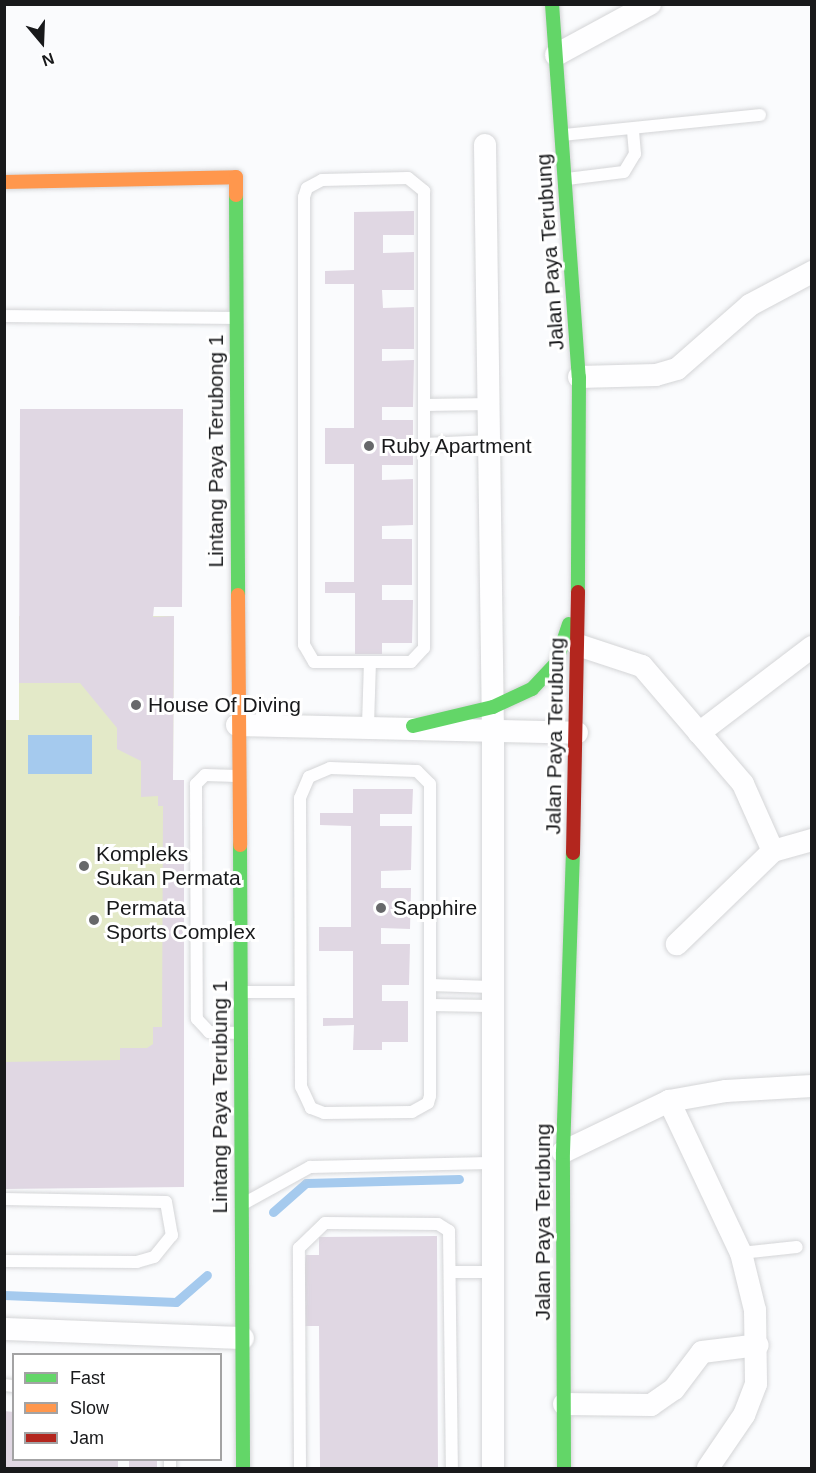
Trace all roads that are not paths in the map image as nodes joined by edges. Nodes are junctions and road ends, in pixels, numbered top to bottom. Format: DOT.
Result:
graph roads {
  1 [pos="552,4"];
  2 [pos="650,4"];
  3 [pos="556,56"];
  4 [pos="760,115"];
  5 [pos="633,131"];
  6 [pos="563,135"];
  7 [pos="485,146"];
  8 [pos="567,179"];
  9 [pos="4,182"];
  10 [pos="812,272"];
  11 [pos="4,316"];
  12 [pos="237,318"];
  13 [pos="579,377"];
  14 [pos="491,404"];
  15 [pos="424,405"];
  16 [pos="491,441"];
  17 [pos="424,444"];
  18 [pos="579,582"];
  19 [pos="578,645"];
  20 [pos="812,647"];
  21 [pos="370,663"];
  22 [pos="493,718"];
  23 [pos="237,725"];
  24 [pos="368,725"];
  25 [pos="577,733"];
  26 [pos="699,733"];
  27 [pos="237,776"];
  28 [pos="812,840"];
  29 [pos="773,852"];
  30 [pos="677,944"];
  31 [pos="430,985"];
  32 [pos="240,992"];
  33 [pos="300,992"];
  34 [pos="490,997"];
  35 [pos="430,1005"];
  36 [pos="240,1033"];
  37 [pos="812,1086"];
  38 [pos="669,1101"];
  39 [pos="563,1152"];
  40 [pos="489,1162"];
  41 [pos="4,1199"];
  42 [pos="242,1204"];
  43 [pos="797,1247"];
  44 [pos="741,1252"];
  45 [pos="4,1261"];
  46 [pos="452,1272"];
  47 [pos="490,1272"];
  48 [pos="4,1329"];
  49 [pos="243,1338"];
  50 [pos="758,1345"];
  51 [pos="564,1404"];
  52 [pos="243,1468"];
  53 [pos="300,1468"];
  54 [pos="452,1468"];
  55 [pos="493,1468"];
  56 [pos="564,1468"];
  57 [pos="708,1468"];
  1 -- 3 [label="main road, Jalan Paya Terubung"];
  2 -- 3 [label="street"];
  3 -- 6 [label="main road, Jalan Paya Terubung"];
  4 -- 5 [label="lane"];
  5 -- 6 [label="lane"];
  5 -- 8 [label="lane"];
  6 -- 8 [label="main road, Jalan Paya Terubung"];
  7 -- 14 [label="street"];
  8 -- 13 [label="main road, Jalan Paya Terubung"];
  9 -- 12 [label="main road, Lintang Paya Terubong 1"];
  10 -- 13 [label="street"];
  11 -- 12 [label="lane"];
  12 -- 23 [label="main road, Lintang Paya Terubong 1"];
  13 -- 18 [label="main road, Jalan Paya Terubung"];
  14 -- 15 [label="lane"];
  14 -- 16 [label="street"];
  15 -- 17 [label="lane"];
  15 -- 21 [label="lane"];
  16 -- 17 [label="lane"];
  16 -- 22 [label="street"];
  17 -- 21 [label="lane"];
  18 -- 19 [label="main road, Jalan Paya Terubung"];
  18 -- 22 [label="main road"];
  19 -- 25 [label="main road, Jalan Paya Terubung"];
  19 -- 26 [label="street"];
  20 -- 26 [label="street"];
  21 -- 24 [label="lane"];
  22 -- 24 [label="street"];
  22 -- 25 [label="street"];
  22 -- 34 [label="street"];
  23 -- 24 [label="street"];
  23 -- 27 [label="main road, Lintang Paya Terubung 1"];
  25 -- 39 [label="main road, Jalan Paya Terubung"];
  26 -- 29 [label="street"];
  27 -- 32 [label="main road, Lintang Paya Terubung 1"];
  27 -- 36 [label="lane"];
  28 -- 29 [label="street"];
  29 -- 30 [label="street"];
  31 -- 33 [label="lane"];
  31 -- 34 [label="lane"];
  31 -- 35 [label="lane"];
  32 -- 33 [label="lane"];
  32 -- 36 [label="main road, Lintang Paya Terubung 1"];
  33 -- 35 [label="lane"];
  34 -- 35 [label="lane"];
  34 -- 40 [label="street"];
  36 -- 42 [label="main road, Lintang Paya Terubung 1"];
  37 -- 38 [label="street"];
  38 -- 39 [label="street"];
  38 -- 44 [label="street"];
  39 -- 51 [label="main road, Jalan Paya Terubung"];
  40 -- 42 [label="lane"];
  40 -- 47 [label="street"];
  41 -- 45 [label="lane"];
  42 -- 49 [label="main road, Lintang Paya Terubung 1"];
  43 -- 44 [label="lane"];
  44 -- 50 [label="street"];
  46 -- 47 [label="lane"];
  46 -- 53 [label="lane"];
  46 -- 54 [label="lane"];
  47 -- 55 [label="street"];
  48 -- 49 [label="street"];
  49 -- 52 [label="main road, Lintang Paya Terubung 1"];
  50 -- 51 [label="street"];
  50 -- 57 [label="street"];
  51 -- 56 [label="main road, Jalan Paya Terubung"];
}
